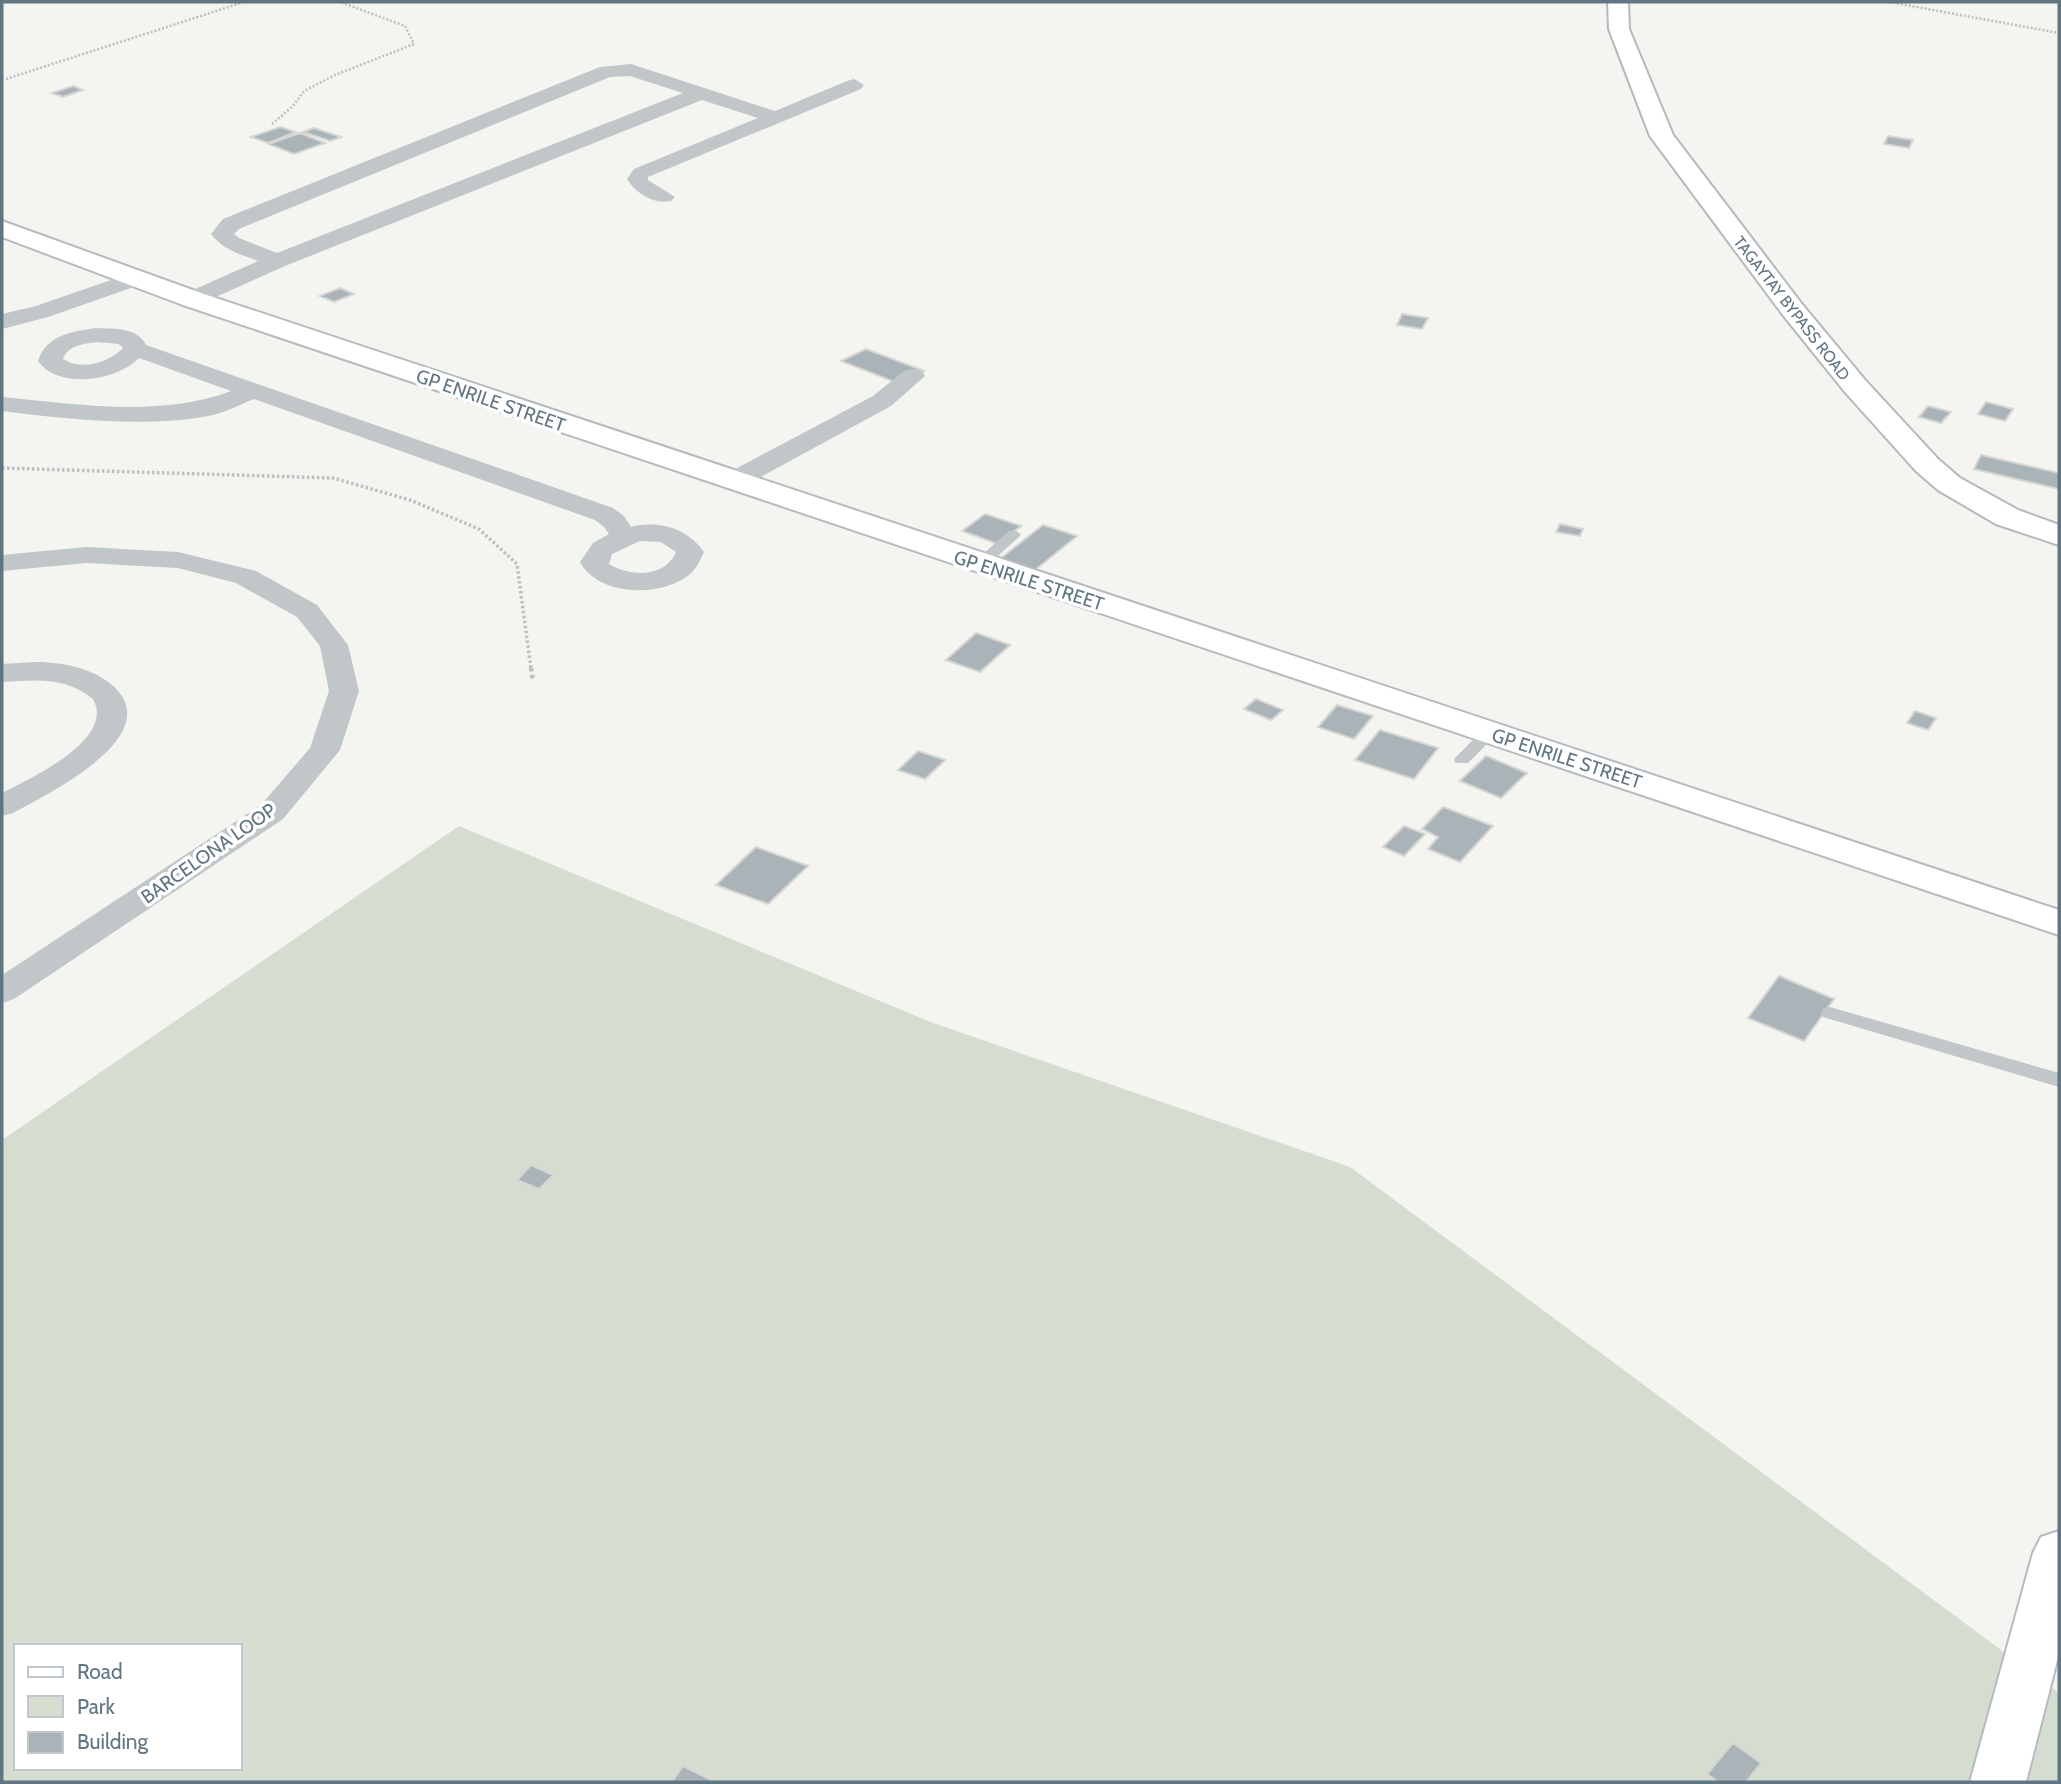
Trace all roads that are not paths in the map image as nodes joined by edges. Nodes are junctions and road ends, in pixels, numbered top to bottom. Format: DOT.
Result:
graph roads {
  1 [pos="1618,2"];
  2 [pos="854,85"];
  3 [pos="701,93"];
  4 [pos="775,117"];
  5 [pos="664,197"];
  6 [pos="2,228"];
  7 [pos="277,261"];
  8 [pos="100,264"];
  9 [pos="137,278"];
  10 [pos="192,299"];
  11 [pos="11,319"];
  12 [pos="135,349"];
  13 [pos="914,376"];
  14 [pos="253,391"];
  15 [pos="2,404"];
  16 [pos="733,481"];
  17 [pos="1014,534"];
  18 [pos="624,536"];
  19 [pos="2059,536"];
  20 [pos="2,564"];
  21 [pos="980,564"];
  22 [pos="2,673"];
  23 [pos="1490,732"];
  24 [pos="1462,760"];
  25 [pos="2,806"];
  26 [pos="2059,923"];
  27 [pos="2,991"];
  28 [pos="1830,1013"];
  29 [pos="2059,1080"];
  30 [pos="2059,1553"];
  31 [pos="1998,1782"];
  1 -- 19 [label="street, TAGAYTAY BYPASS ROAD"];
  2 -- 4 [label="street"];
  3 -- 4 [label="street"];
  3 -- 7 [label="street"];
  3 -- 7 [label="street"];
  4 -- 5 [label="street"];
  6 -- 8 [label="street, GP ENRILE STREET"];
  7 -- 10 [label="street"];
  8 -- 9 [label="street, GP ENRILE STREET"];
  8 -- 11 [label="street"];
  9 -- 10 [label="street, GP ENRILE STREET"];
  9 -- 11 [label="street"];
  10 -- 16 [label="street, GP ENRILE STREET"];
  12 -- 14 [label="street"];
  13 -- 16 [label="street"];
  14 -- 15 [label="street"];
  14 -- 18 [label="street"];
  16 -- 21 [label="street, GP ENRILE STREET"];
  17 -- 21 [label="lane"];
  20 -- 27 [label="street, BARCELONA LOOP"];
  21 -- 23 [label="street, GP ENRILE STREET"];
  22 -- 25 [label="street"];
  23 -- 24 [label="lane"];
  23 -- 26 [label="street, GP ENRILE STREET"];
  28 -- 29 [label="lane"];
  30 -- 31 [label="street"];
}
